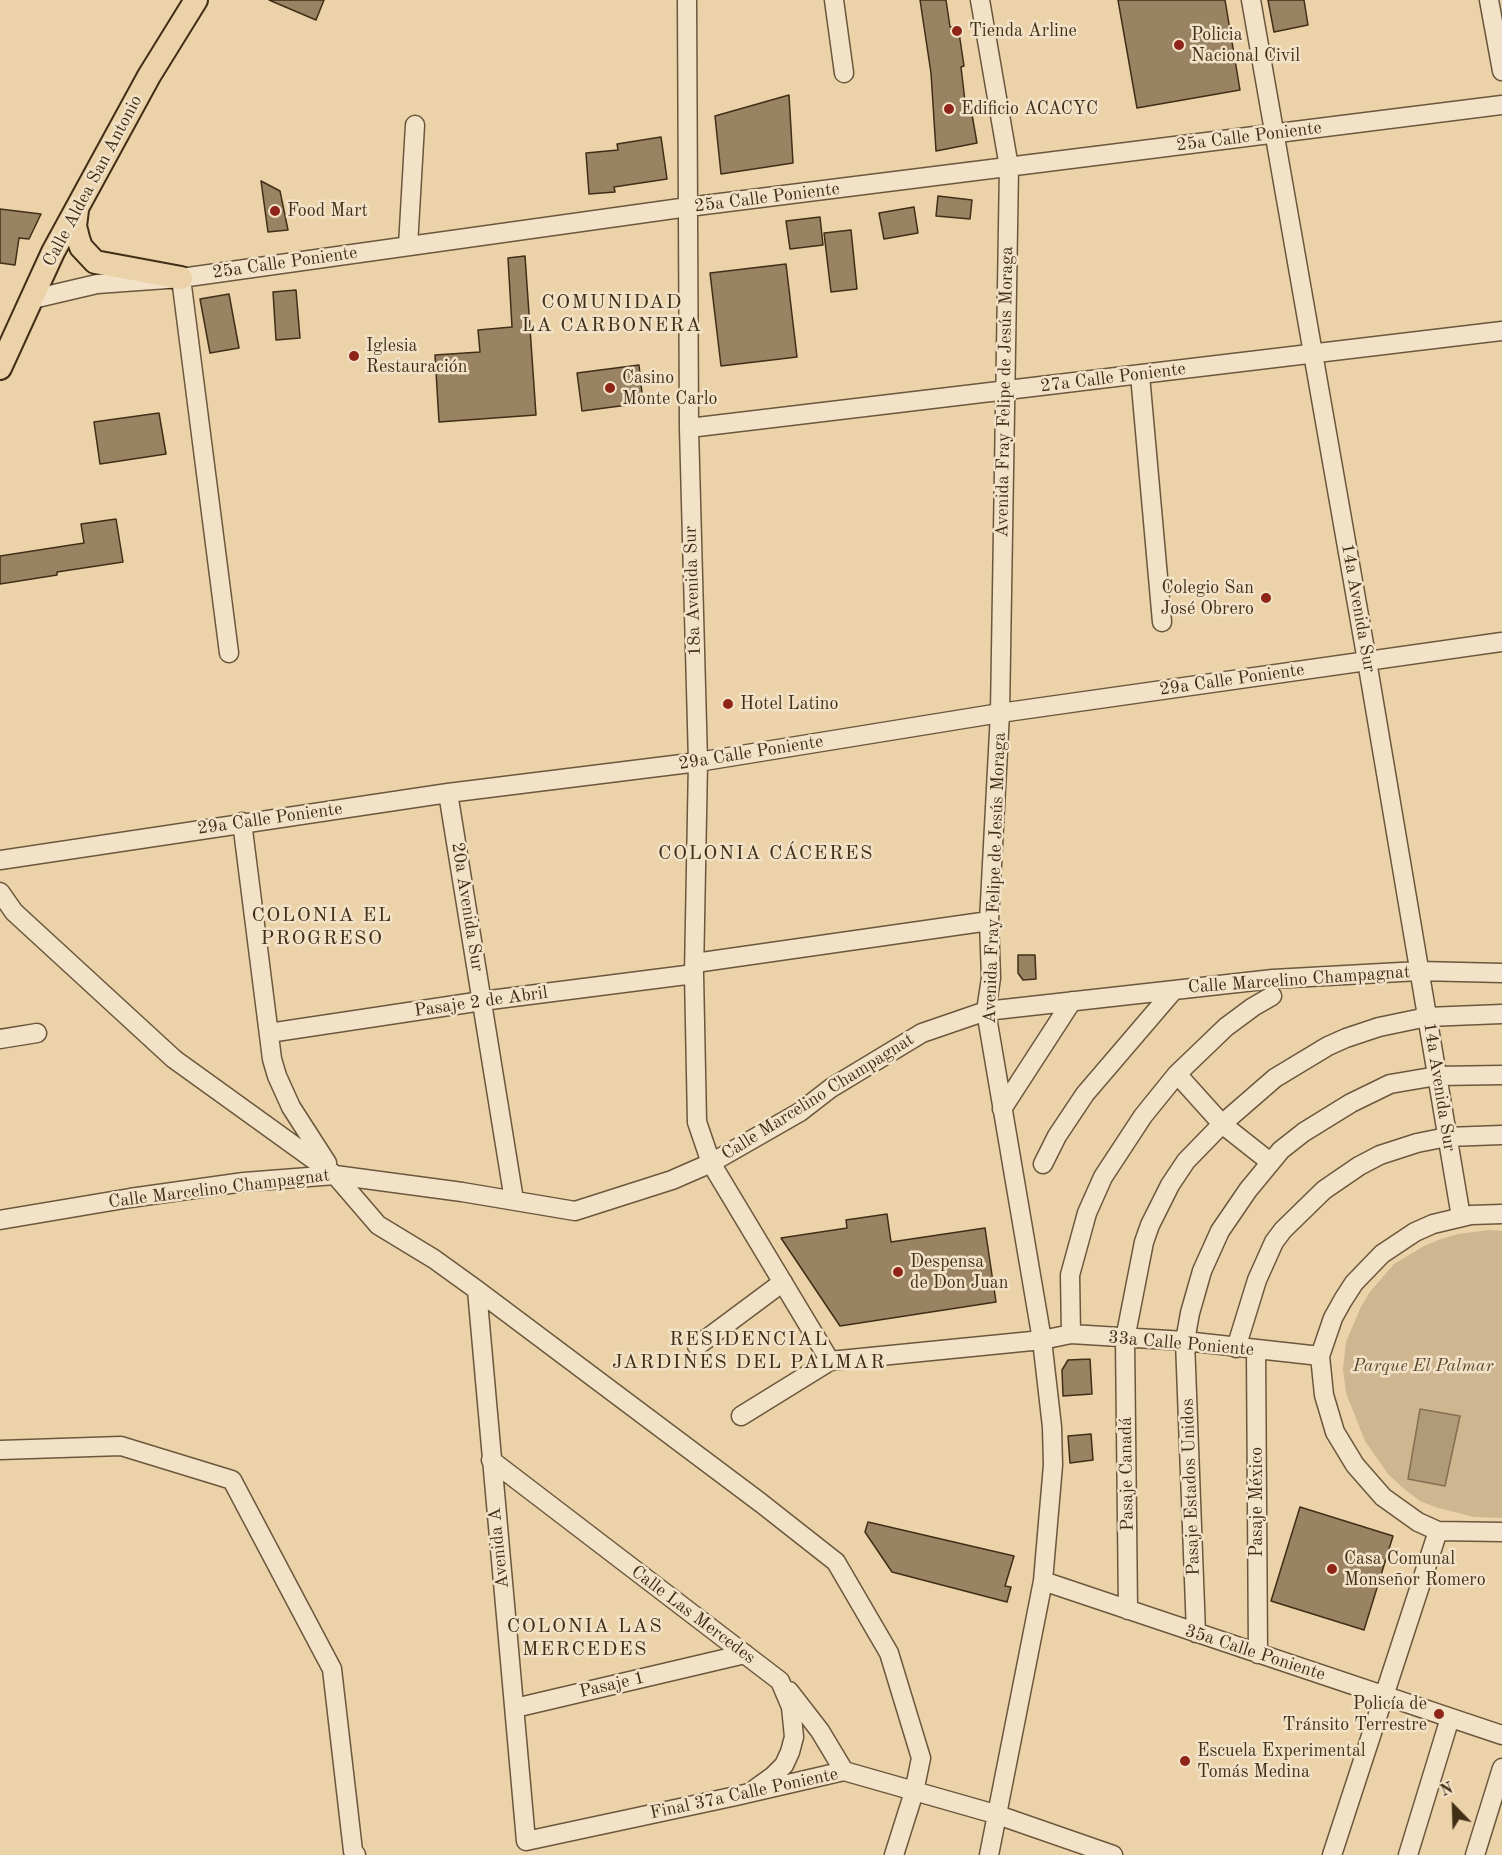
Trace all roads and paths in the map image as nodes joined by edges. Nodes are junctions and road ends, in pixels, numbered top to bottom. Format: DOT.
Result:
graph roads {
  1 [pos="196,0"];
  2 [pos="687,0"];
  3 [pos="834,0"];
  4 [pos="980,0"];
  5 [pos="1251,0"];
  6 [pos="1489,0"];
  7 [pos="1502,71"];
  8 [pos="844,73"];
  9 [pos="1502,105"];
  10 [pos="415,125"];
  11 [pos="1275,134"];
  12 [pos="1009,167"];
  13 [pos="78,207"];
  14 [pos="688,207"];
  15 [pos="408,246"];
  16 [pos="181,278"];
  17 [pos="33,299"];
  18 [pos="1502,331"];
  19 [pos="1314,354"];
  20 [pos="0,368"];
  21 [pos="1140,375"];
  22 [pos="1005,391"];
  23 [pos="688,428"];
  24 [pos="1162,622"];
  25 [pos="1502,645"];
  26 [pos="230,652"];
  27 [pos="1367,661"];
  28 [pos="1000,713"];
  29 [pos="698,762"];
  30 [pos="448,793"];
  31 [pos="242,822"];
  32 [pos="0,860"];
  33 [pos="0,892"];
  34 [pos="989,921"];
  35 [pos="695,969"];
  36 [pos="1419,971"];
  37 [pos="1502,973"];
  38 [pos="1174,990"];
  39 [pos="1272,996"];
  40 [pos="482,1001"];
  41 [pos="1072,1001"];
  42 [pos="986,1011"];
  43 [pos="1502,1014"];
  44 [pos="1427,1017"];
  45 [pos="37,1033"];
  46 [pos="269,1034"];
  47 [pos="0,1039"];
  48 [pos="1177,1074"];
  49 [pos="1502,1075"];
  50 [pos="1437,1076"];
  51 [pos="1002,1108"];
  52 [pos="1222,1124"];
  53 [pos="1502,1135"];
  54 [pos="1447,1137"];
  55 [pos="1270,1162"];
  56 [pos="711,1163"];
  57 [pos="1043,1164"];
  58 [pos="334,1175"];
  59 [pos="513,1200"];
  60 [pos="1502,1214"];
  61 [pos="1461,1217"];
  62 [pos="0,1220"];
  63 [pos="783,1282"];
  64 [pos="477,1290"];
  65 [pos="1071,1334"];
  66 [pos="1125,1339"];
  67 [pos="1042,1340"];
  68 [pos="1185,1341"];
  69 [pos="697,1346"];
  70 [pos="1236,1348"];
  71 [pos="1256,1350"];
  72 [pos="1320,1356"];
  73 [pos="830,1361"];
  74 [pos="741,1416"];
  75 [pos="0,1450"];
  76 [pos="491,1460"];
  77 [pos="1438,1531"];
  78 [pos="1502,1532"];
  79 [pos="1042,1581"];
  80 [pos="1128,1610"];
  81 [pos="1196,1633"];
  82 [pos="745,1654"];
  83 [pos="1258,1654"];
  84 [pos="780,1681"];
  85 [pos="1385,1696"];
  86 [pos="515,1708"];
  87 [pos="1450,1718"];
  88 [pos="1502,1735"];
  89 [pos="1502,1768"];
  90 [pos="844,1771"];
  91 [pos="914,1792"];
  92 [pos="736,1796"];
  93 [pos="996,1814"];
  94 [pos="525,1841"];
  95 [pos="356,1855"];
  96 [pos="894,1855"];
  97 [pos="989,1855"];
  98 [pos="1113,1855"];
  99 [pos="1332,1855"];
  100 [pos="1408,1855"];
  101 [pos="1475,1855"];
  1 -- 13 [label="main road, Calle Aldea San Antonio"];
  2 -- 14 [label="street, 18a Avenida Sur"];
  3 -- 8 [label="street"];
  4 -- 12 [label="street, Avenida Fray Felipe de Jesús Moraga"];
  5 -- 11 [label="street, 14a Avenida Sur"];
  6 -- 7 [label="street"];
  9 -- 11 [label="street, 25a Calle Poniente"];
  10 -- 15 [label="street"];
  11 -- 12 [label="street, 25a Calle Poniente"];
  11 -- 19 [label="street, 14a Avenida Sur"];
  12 -- 14 [label="street, 25a Calle Poniente"];
  12 -- 22 [label="street, Avenida Fray Felipe de Jesús Moraga"];
  13 -- 16 [label="main road"];
  13 -- 17 [label="main road, Calle Aldea San Antonio"];
  14 -- 15 [label="street, 25a Calle Poniente"];
  14 -- 23 [label="street, 18a Avenida Sur"];
  15 -- 16 [label="street, 25a Calle Poniente"];
  16 -- 17 [label="street, 25a Calle Poniente"];
  16 -- 26 [label="street"];
  17 -- 20 [label="main road, Calle Aldea San Antonio"];
  18 -- 19 [label="street, 27a Calle Poniente"];
  19 -- 21 [label="street, 27a Calle Poniente"];
  19 -- 27 [label="street, 14a Avenida Sur"];
  21 -- 22 [label="street, 27a Calle Poniente"];
  21 -- 24 [label="street"];
  22 -- 23 [label="street, 27a Calle Poniente"];
  22 -- 28 [label="street, Avenida Fray Felipe de Jesús Moraga"];
  23 -- 29 [label="street, 18a Avenida Sur"];
  25 -- 27 [label="street, 29a Calle Poniente"];
  27 -- 28 [label="street, 29a Calle Poniente"];
  27 -- 36 [label="street, 14a Avenida Sur"];
  28 -- 29 [label="street, 29a Calle Poniente"];
  28 -- 34 [label="street, Avenida Fray Felipe de Jesús Moraga"];
  29 -- 30 [label="street, 29a Calle Poniente"];
  29 -- 35 [label="street, 18a Avenida Sur"];
  30 -- 31 [label="street, 29a Calle Poniente"];
  30 -- 40 [label="street, 20a Avenida Sur"];
  31 -- 32 [label="street, 29a Calle Poniente"];
  31 -- 46 [label="street"];
  33 -- 58 [label="street"];
  34 -- 35 [label="street, Pasaje 2 de Abril"];
  34 -- 42 [label="street, Avenida Fray Felipe de Jesús Moraga"];
  35 -- 40 [label="street, Pasaje 2 de Abril"];
  35 -- 56 [label="street, 18a Avenida Sur"];
  36 -- 37 [label="street, Calle Marcelino Champagnat"];
  36 -- 38 [label="street, Calle Marcelino Champagnat"];
  36 -- 44 [label="street, 14a Avenida Sur"];
  38 -- 41 [label="street, Calle Marcelino Champagnat"];
  38 -- 57 [label="street"];
  39 -- 48 [label="street"];
  40 -- 46 [label="street, Pasaje 2 de Abril"];
  40 -- 59 [label="street, 20a Avenida Sur"];
  41 -- 42 [label="street, Calle Marcelino Champagnat"];
  41 -- 51 [label="street"];
  42 -- 51 [label="street, Avenida Fray Felipe de Jesús Moraga"];
  42 -- 56 [label="street, Calle Marcelino Champagnat"];
  43 -- 44 [label="street, Pasaje Canadá"];
  44 -- 50 [label="street, 14a Avenida Sur"];
  44 -- 52 [label="street, Pasaje Canadá"];
  45 -- 47 [label="street"];
  46 -- 58 [label="street"];
  48 -- 52 [label="street"];
  48 -- 65 [label="street"];
  49 -- 50 [label="street, Pasaje Estados Unidos"];
  50 -- 54 [label="street, 14a Avenida Sur"];
  50 -- 55 [label="street, Pasaje Estados Unidos"];
  51 -- 67 [label="street, Avenida Fray Felipe de Jesús Moraga"];
  52 -- 55 [label="street"];
  52 -- 66 [label="street, Pasaje Canadá"];
  53 -- 54 [label="street"];
  54 -- 61 [label="street, 14a Avenida Sur"];
  54 -- 70 [label="street"];
  55 -- 68 [label="street, Pasaje Estados Unidos"];
  56 -- 59 [label="street, Calle Marcelino Champagnat"];
  56 -- 63 [label="street, 18a Avenida Sur"];
  58 -- 59 [label="street, Calle Marcelino Champagnat"];
  58 -- 62 [label="street, Calle Marcelino Champagnat"];
  58 -- 64 [label="street"];
  60 -- 61 [label="street"];
  61 -- 72 [label="street"];
  63 -- 69 [label="street"];
  63 -- 73 [label="street, 18a Avenida Sur"];
  64 -- 76 [label="street, Avenida A"];
  64 -- 91 [label="street"];
  65 -- 66 [label="street, 33a Calle Poniente"];
  65 -- 67 [label="street, 33a Calle Poniente"];
  66 -- 68 [label="street, 33a Calle Poniente"];
  66 -- 80 [label="street, Pasaje Canadá"];
  67 -- 73 [label="street, 33a Calle Poniente"];
  67 -- 79 [label="street, Avenida Fray Felipe de Jesús Moraga"];
  68 -- 70 [label="street, 33a Calle Poniente"];
  68 -- 81 [label="street, Pasaje Estados Unidos"];
  70 -- 71 [label="street, 33a Calle Poniente"];
  71 -- 72 [label="street, 33a Calle Poniente"];
  71 -- 83 [label="street, Pasaje México"];
  72 -- 77 [label="street"];
  73 -- 74 [label="street"];
  75 -- 95 [label="street"];
  76 -- 82 [label="street, Calle Las Mercedes"];
  76 -- 86 [label="street, Avenida A"];
  77 -- 78 [label="street"];
  77 -- 85 [label="street"];
  79 -- 80 [label="street, 35a Calle Poniente"];
  79 -- 93 [label="street, Avenida Fray Felipe de Jesús Moraga"];
  80 -- 81 [label="street, 35a Calle Poniente"];
  81 -- 83 [label="street, 35a Calle Poniente"];
  82 -- 84 [label="street, Calle Las Mercedes"];
  82 -- 86 [label="street, Pasaje 1"];
  83 -- 85 [label="street, 35a Calle Poniente"];
  84 -- 90 [label="street, Calle Las Mercedes"];
  84 -- 92 [label="street"];
  85 -- 87 [label="street, 35a Calle Poniente"];
  85 -- 99 [label="street"];
  86 -- 94 [label="street, Avenida A"];
  87 -- 88 [label="street, 35a Calle Poniente"];
  87 -- 100 [label="street"];
  89 -- 101 [label="street"];
  90 -- 91 [label="street, Final 37a Calle Poniente"];
  90 -- 92 [label="street, Final 37a Calle Poniente"];
  91 -- 93 [label="street, Final 37a Calle Poniente"];
  91 -- 96 [label="street"];
  92 -- 94 [label="street, Final 37a Calle Poniente"];
  93 -- 97 [label="street, Avenida Fray Felipe de Jesús Moraga"];
  93 -- 98 [label="street, Final 37a Calle Poniente"];
}
